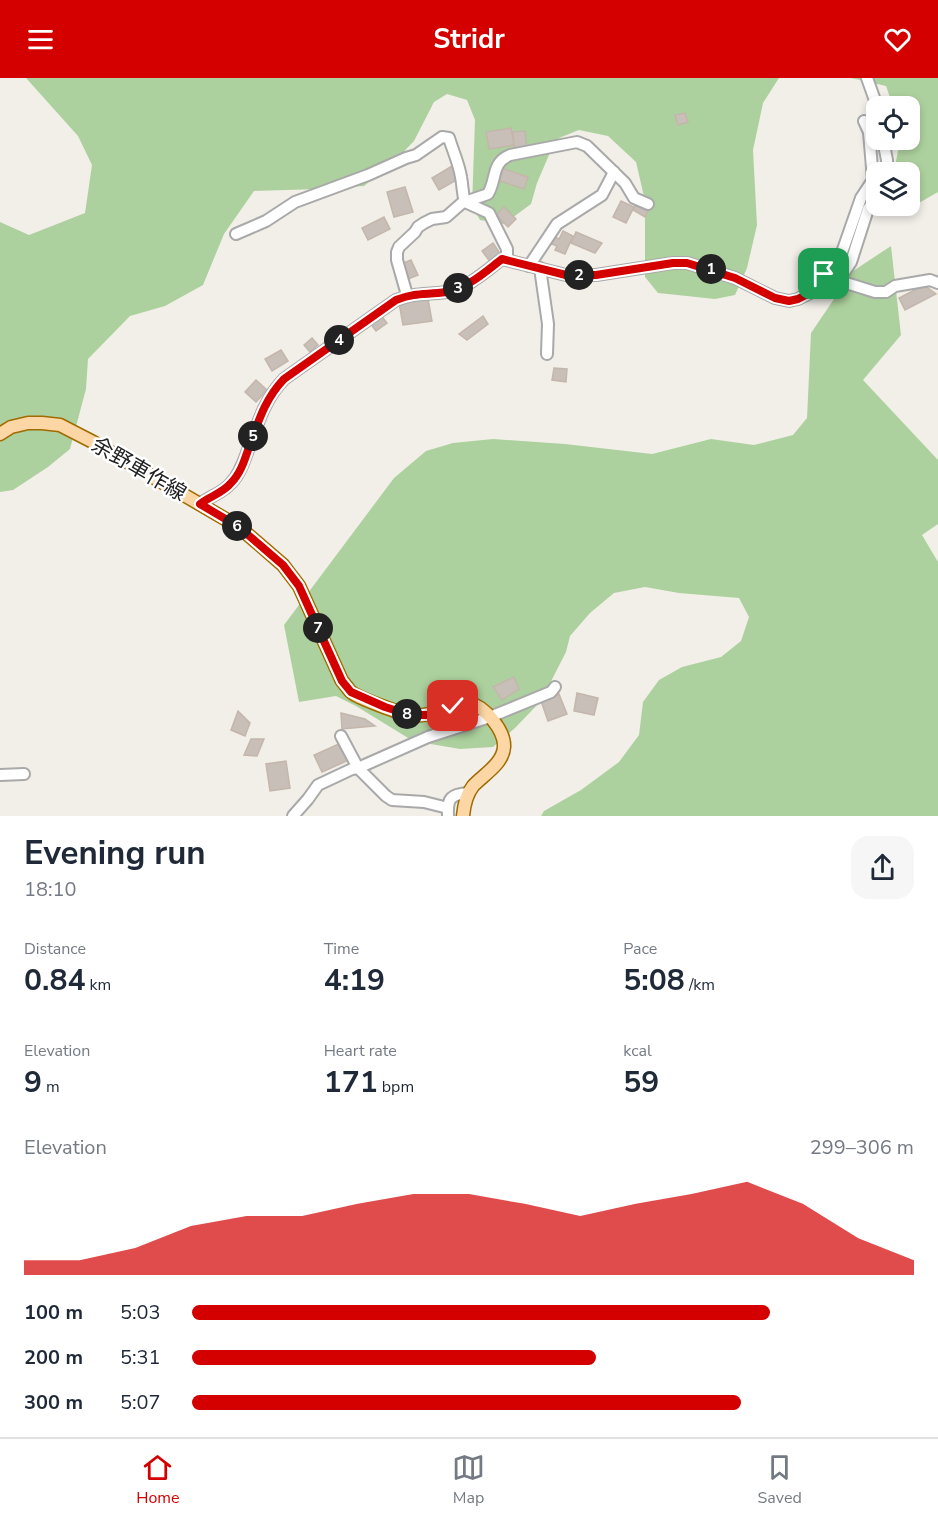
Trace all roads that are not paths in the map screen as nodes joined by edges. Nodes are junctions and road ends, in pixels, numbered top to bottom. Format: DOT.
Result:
graph roads {
  1 [pos="867,78"];
  2 [pos="873,96"];
  3 [pos="864,121"];
  4 [pos="614,172"];
  5 [pos="465,202"];
  6 [pos="648,204"];
  7 [pos="866,215"];
  8 [pos="236,234"];
  9 [pos="507,259"];
  10 [pos="535,267"];
  11 [pos="839,276"];
  12 [pos="938,283"];
  13 [pos="819,288"];
  14 [pos="407,295"];
  15 [pos="547,354"];
  16 [pos="0,434"];
  17 [pos="200,504"];
  18 [pos="555,687"];
  19 [pos="489,717"];
  20 [pos="341,736"];
  21 [pos="358,768"];
  22 [pos="24,774"];
  23 [pos="0,775"];
  24 [pos="469,794"];
  25 [pos="448,812"];
  26 [pos="293,816"];
  27 [pos="463,816"];
  1 -- 2 [label="street"];
  3 -- 13 [label="street"];
  4 -- 5 [label="street"];
  4 -- 6 [label="street"];
  4 -- 10 [label="street"];
  5 -- 8 [label="street"];
  5 -- 9 [label="street"];
  5 -- 14 [label="street"];
  7 -- 11 [label="street"];
  9 -- 10 [label="street"];
  9 -- 14 [label="street"];
  10 -- 13 [label="street"];
  10 -- 15 [label="street"];
  11 -- 12 [label="street"];
  11 -- 13 [label="street"];
  14 -- 17 [label="street"];
  16 -- 17 [label="main road, 余野車作線"];
  17 -- 19 [label="main road, 余野車作線"];
  18 -- 19 [label="street"];
  19 -- 21 [label="street"];
  19 -- 24 [label="main road"];
  20 -- 21 [label="street"];
  21 -- 25 [label="street"];
  21 -- 26 [label="street"];
  22 -- 23 [label="street"];
  24 -- 25 [label="street"];
  24 -- 27 [label="main road"];
}
